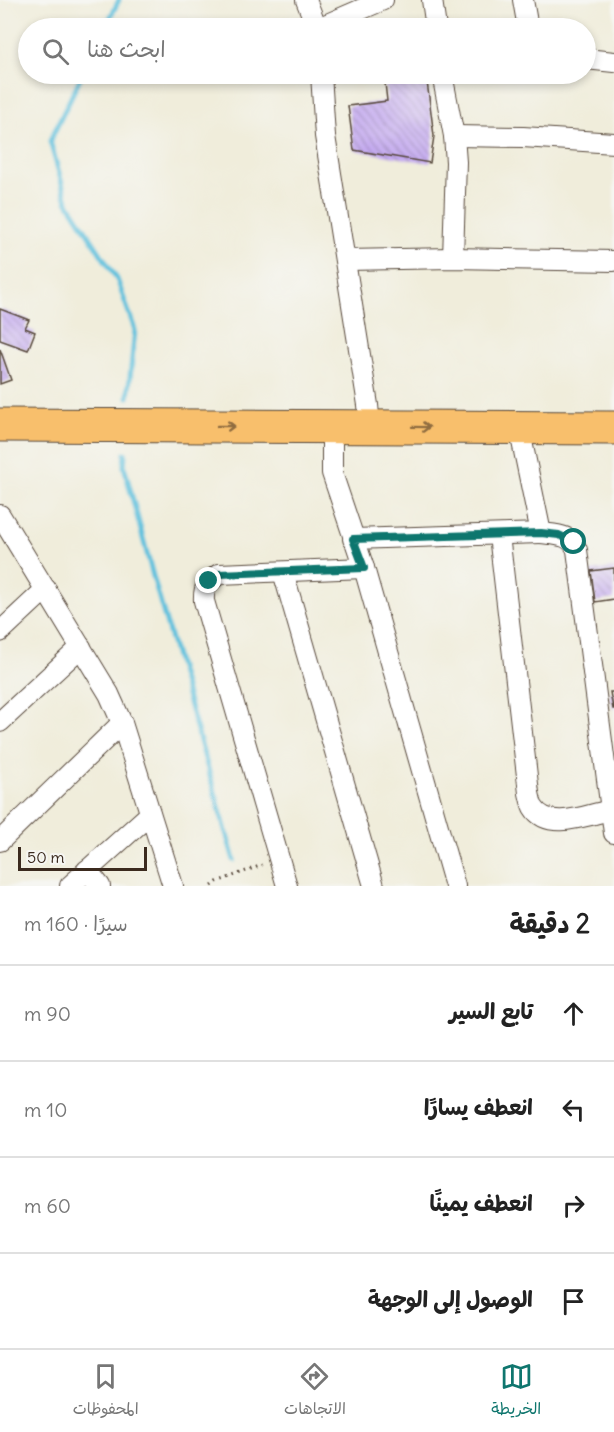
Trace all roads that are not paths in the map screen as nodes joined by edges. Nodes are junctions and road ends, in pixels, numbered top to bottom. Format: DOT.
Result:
graph roads {
  1 [pos="306,0"];
  2 [pos="383,0"];
  3 [pos="432,0"];
  4 [pos="523,0"];
  5 [pos="313,18"];
  6 [pos="341,18"];
  7 [pos="435,18"];
  8 [pos="526,18"];
  9 [pos="596,60"];
  10 [pos="614,62"];
  11 [pos="322,84"];
  12 [pos="444,84"];
  13 [pos="454,136"];
  14 [pos="614,143"];
  15 [pos="453,258"];
  16 [pos="346,260"];
  17 [pos="614,261"];
  18 [pos="0,404"];
  19 [pos="614,406"];
  20 [pos="369,416"];
  21 [pos="0,425"];
  22 [pos="332,427"];
  23 [pos="519,428"];
  24 [pos="614,428"];
  25 [pos="2,525"];
  26 [pos="541,533"];
  27 [pos="499,535"];
  28 [pos="353,539"];
  29 [pos="364,568"];
  30 [pos="283,572"];
  31 [pos="46,589"];
  32 [pos="0,632"];
  33 [pos="81,647"];
  34 [pos="0,722"];
  35 [pos="122,723"];
  36 [pos="610,810"];
  37 [pos="150,814"];
  38 [pos="614,833"];
  39 [pos="0,841"];
  40 [pos="87,870"];
  41 [pos="70,886"];
  42 [pos="100,886"];
  43 [pos="173,886"];
  44 [pos="287,886"];
  45 [pos="374,886"];
  46 [pos="455,886"];
  1 -- 5 [label="street"];
  2 -- 6 [label="street"];
  3 -- 7 [label="street"];
  4 -- 8 [label="street"];
  9 -- 10 [label="street"];
  11 -- 16 [label="street"];
  12 -- 13 [label="street"];
  13 -- 14 [label="street"];
  13 -- 15 [label="street"];
  15 -- 16 [label="street"];
  15 -- 17 [label="street"];
  16 -- 20 [label="street"];
  18 -- 20 [label="highway"];
  19 -- 20 [label="highway"];
  20 -- 22 [label="highway"];
  20 -- 23 [label="highway, one-way"];
  21 -- 22 [label="highway, one-way"];
  22 -- 28 [label="street"];
  23 -- 24 [label="highway"];
  23 -- 26 [label="street"];
  25 -- 31 [label="street"];
  26 -- 27 [label="street"];
  26 -- 36 [label="street"];
  27 -- 28 [label="street"];
  27 -- 36 [label="street"];
  28 -- 29 [label="street"];
  29 -- 30 [label="street"];
  29 -- 46 [label="street"];
  30 -- 44 [label="street"];
  30 -- 45 [label="street"];
  31 -- 32 [label="street"];
  31 -- 33 [label="street"];
  33 -- 34 [label="street"];
  33 -- 35 [label="street"];
  35 -- 37 [label="street"];
  35 -- 39 [label="street"];
  36 -- 38 [label="street"];
  37 -- 40 [label="street"];
  37 -- 43 [label="street"];
  40 -- 41 [label="street"];
  40 -- 42 [label="street"];
}
